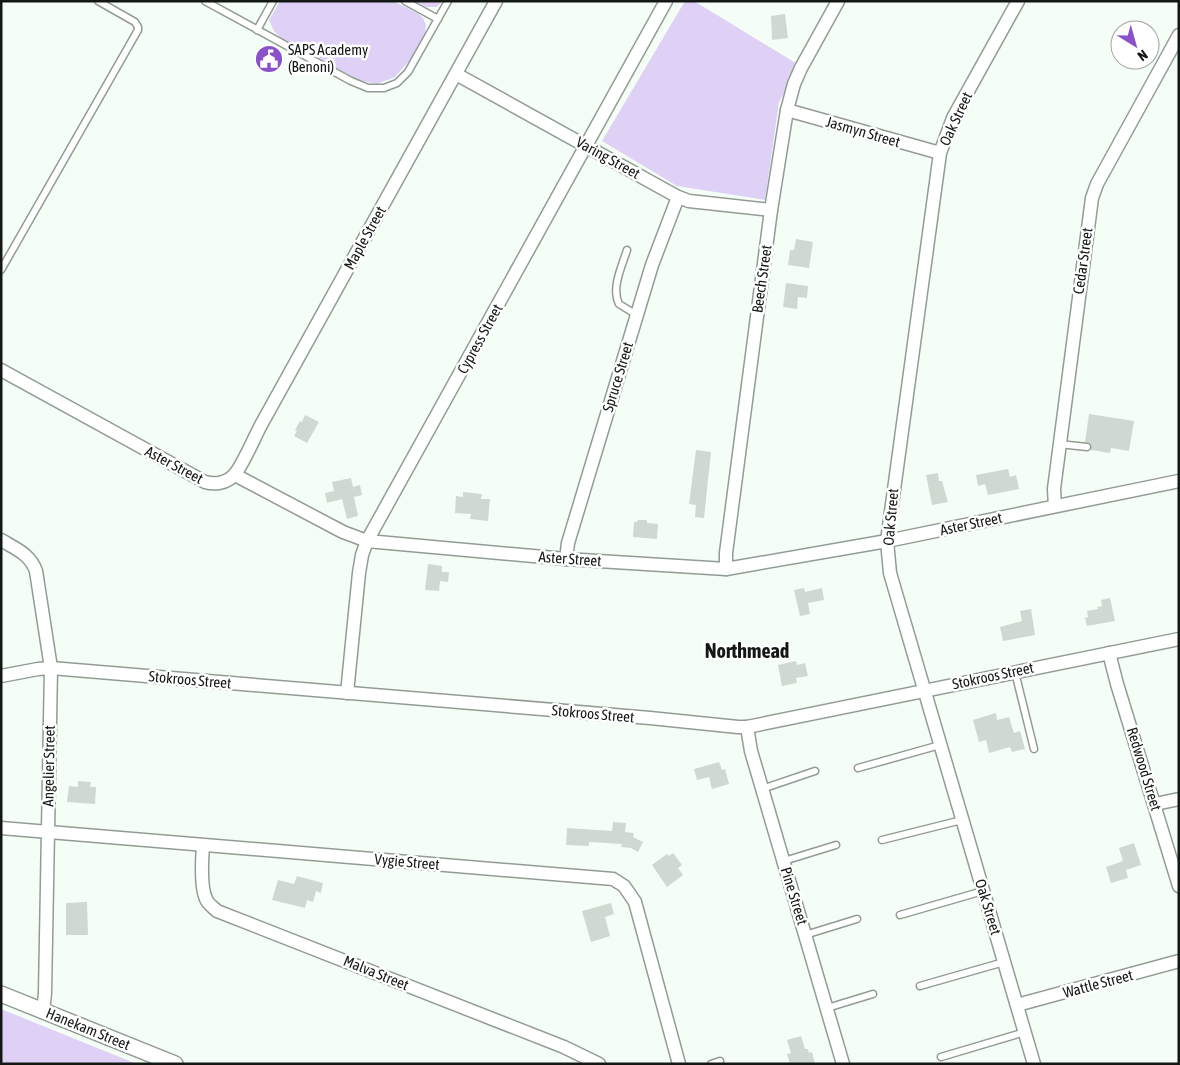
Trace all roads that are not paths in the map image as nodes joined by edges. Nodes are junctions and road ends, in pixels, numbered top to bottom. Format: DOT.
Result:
graph roads {
  1 [pos="98,1"];
  2 [pos="205,1"];
  3 [pos="272,1"];
  4 [pos="404,1"];
  5 [pos="448,1"];
  6 [pos="496,1"];
  7 [pos="666,1"];
  8 [pos="838,1"];
  9 [pos="1018,1"];
  10 [pos="438,19"];
  11 [pos="256,30"];
  12 [pos="1179,36"];
  13 [pos="456,74"];
  14 [pos="787,110"];
  15 [pos="587,146"];
  16 [pos="940,154"];
  17 [pos="678,197"];
  18 [pos="771,210"];
  19 [pos="627,250"];
  20 [pos="1,270"];
  21 [pos="637,315"];
  22 [pos="1,370"];
  23 [pos="1060,444"];
  24 [pos="1087,447"];
  25 [pos="235,474"];
  26 [pos="1179,481"];
  27 [pos="1055,506"];
  28 [pos="1,540"];
  29 [pos="367,541"];
  30 [pos="887,542"];
  31 [pos="566,559"];
  32 [pos="726,569"];
  33 [pos="1179,639"];
  34 [pos="1109,653"];
  35 [pos="52,668"];
  36 [pos="1015,672"];
  37 [pos="1,676"];
  38 [pos="924,690"];
  39 [pos="347,693"];
  40 [pos="747,727"];
  41 [pos="940,745"];
  42 [pos="1034,749"];
  43 [pos="858,768"];
  44 [pos="815,772"];
  45 [pos="762,789"];
  46 [pos="1179,799"];
  47 [pos="1154,804"];
  48 [pos="962,820"];
  49 [pos="1,828"];
  50 [pos="48,831"];
  51 [pos="882,840"];
  52 [pos="836,845"];
  53 [pos="203,846"];
  54 [pos="784,861"];
  55 [pos="1179,886"];
  56 [pos="983,891"];
  57 [pos="900,915"];
  58 [pos="857,919"];
  59 [pos="806,935"];
  60 [pos="1179,961"];
  61 [pos="1004,962"];
  62 [pos="920,986"];
  63 [pos="1,994"];
  64 [pos="873,994"];
  65 [pos="1018,1005"];
  66 [pos="827,1008"];
  67 [pos="43,1011"];
  68 [pos="1025,1032"];
  69 [pos="941,1057"];
  70 [pos="720,1061"];
  71 [pos="175,1064"];
  72 [pos="599,1064"];
  73 [pos="679,1064"];
  74 [pos="712,1064"];
  75 [pos="843,1064"];
  76 [pos="1034,1064"];
  1 -- 20 [label="lane"];
  2 -- 11 [label="lane"];
  3 -- 11 [label="lane"];
  4 -- 10 [label="lane"];
  5 -- 10 [label="lane"];
  6 -- 13 [label="street, Maple Street"];
  7 -- 15 [label="street, Cypress Street"];
  8 -- 14 [label="street, Beech Street"];
  9 -- 16 [label="street, Oak Street"];
  10 -- 11 [label="lane"];
  12 -- 23 [label="street, Cedar Street"];
  13 -- 15 [label="street, Varing Street"];
  13 -- 25 [label="street, Maple Street"];
  14 -- 16 [label="street, Jasmyn Street"];
  14 -- 18 [label="street, Beech Street"];
  15 -- 17 [label="street, Varing Street"];
  15 -- 29 [label="street, Cypress Street"];
  16 -- 30 [label="street, Oak Street"];
  17 -- 18 [label="street, Varing Street"];
  17 -- 21 [label="street, Spruce Street"];
  18 -- 32 [label="street, Beech Street"];
  19 -- 21 [label="lane"];
  21 -- 31 [label="street, Spruce Street"];
  22 -- 25 [label="street, Aster Street"];
  23 -- 24 [label="lane"];
  23 -- 27 [label="street, Cedar Street"];
  25 -- 29 [label="street, Aster Street"];
  26 -- 27 [label="street, Aster Street"];
  27 -- 30 [label="street, Aster Street"];
  28 -- 35 [label="street, Angelier Street"];
  29 -- 31 [label="street, Aster Street"];
  29 -- 39 [label="street, Cypress Street"];
  30 -- 32 [label="street, Aster Street"];
  30 -- 38 [label="street, Oak Street"];
  31 -- 32 [label="street, Aster Street"];
  33 -- 34 [label="street, Stokroos Street"];
  34 -- 36 [label="street, Stokroos Street"];
  34 -- 47 [label="street, Redwood Street"];
  35 -- 37 [label="street, Stokroos Street"];
  35 -- 39 [label="street, Stokroos Street"];
  35 -- 50 [label="street, Angelier Street"];
  36 -- 38 [label="street, Stokroos Street"];
  36 -- 42 [label="lane"];
  38 -- 40 [label="street, Stokroos Street"];
  38 -- 41 [label="street, Oak Street"];
  39 -- 40 [label="street, Stokroos Street"];
  40 -- 45 [label="street, Pine Street"];
  41 -- 43 [label="lane"];
  41 -- 48 [label="street, Oak Street"];
  44 -- 45 [label="lane"];
  45 -- 54 [label="street, Pine Street"];
  46 -- 47 [label="street"];
  47 -- 55 [label="street, Redwood Street"];
  48 -- 51 [label="lane"];
  48 -- 56 [label="street, Oak Street"];
  49 -- 50 [label="street, Vygie Street"];
  50 -- 53 [label="street, Vygie Street"];
  50 -- 67 [label="street, Angelier Street"];
  52 -- 54 [label="lane"];
  53 -- 72 [label="street, Malva Street"];
  53 -- 73 [label="street, Vygie Street"];
  54 -- 59 [label="street, Pine Street"];
  56 -- 57 [label="lane"];
  56 -- 61 [label="street, Oak Street"];
  58 -- 59 [label="lane"];
  59 -- 66 [label="street, Pine Street"];
  60 -- 65 [label="street, Wattle Street"];
  61 -- 62 [label="lane"];
  61 -- 65 [label="street, Oak Street"];
  63 -- 67 [label="street, Hanekam Street"];
  64 -- 66 [label="lane"];
  65 -- 68 [label="street, Oak Street"];
  66 -- 75 [label="street, Pine Street"];
  67 -- 71 [label="street, Hanekam Street"];
  68 -- 69 [label="lane"];
  68 -- 76 [label="street, Oak Street"];
  70 -- 74 [label="lane"];
}
